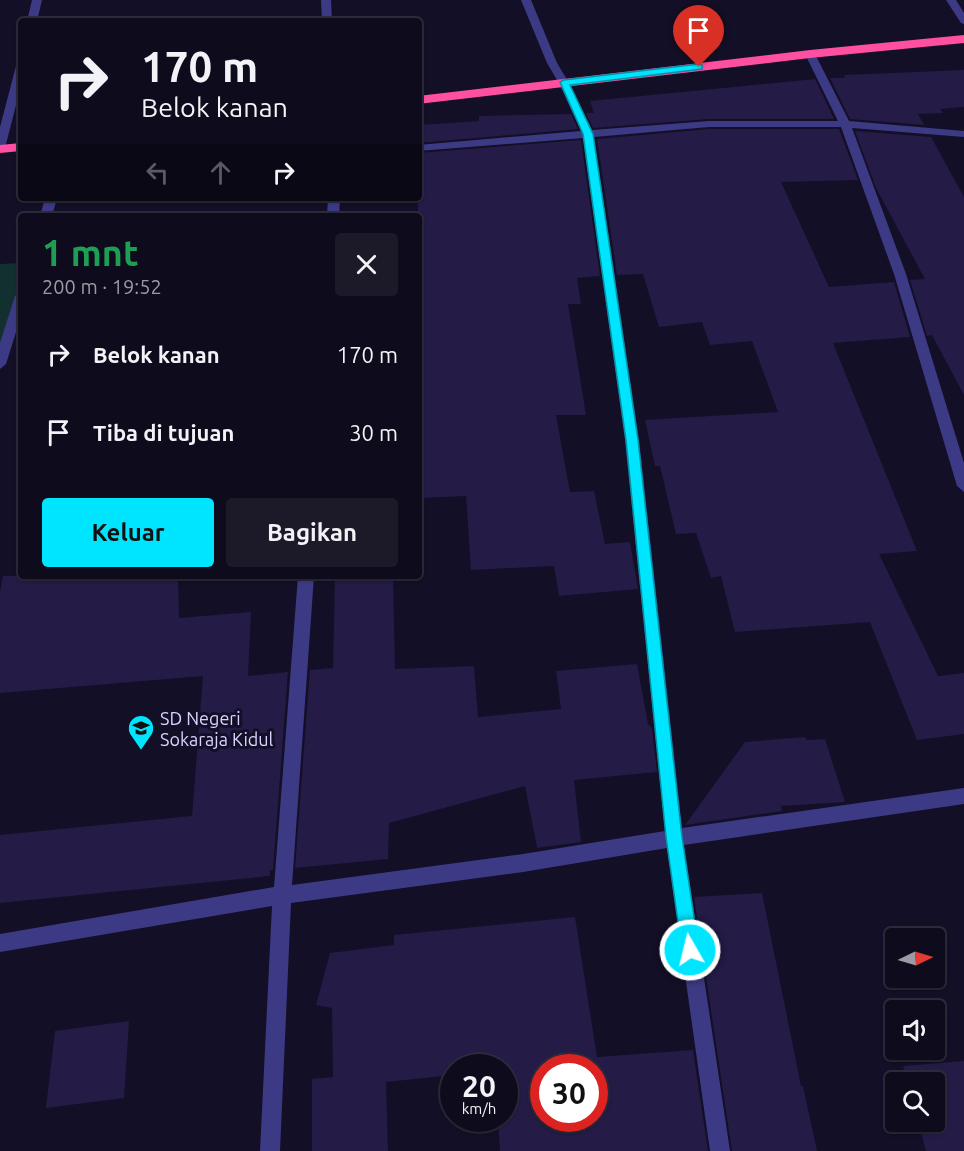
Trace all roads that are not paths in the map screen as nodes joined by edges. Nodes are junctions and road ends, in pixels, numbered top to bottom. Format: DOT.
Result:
graph roads {
  1 [pos="37,0"];
  2 [pos="326,0"];
  3 [pos="526,0"];
  4 [pos="951,0"];
  5 [pos="33,18"];
  6 [pos="327,18"];
  7 [pos="964,21"];
  8 [pos="964,39"];
  9 [pos="810,54"];
  10 [pos="18,78"];
  11 [pos="564,82"];
  12 [pos="422,100"];
  13 [pos="845,124"];
  14 [pos="588,134"];
  15 [pos="964,134"];
  16 [pos="18,147"];
  17 [pos="422,148"];
  18 [pos="0,149"];
  19 [pos="18,306"];
  20 [pos="0,364"];
  21 [pos="964,486"];
  22 [pos="306,579"];
  23 [pos="964,796"];
  24 [pos="674,837"];
  25 [pos="282,895"];
  26 [pos="0,943"];
  27 [pos="270,1151"];
  28 [pos="720,1151"];
  1 -- 5 [label="street"];
  2 -- 6 [label="street"];
  3 -- 11 [label="street"];
  4 -- 7 [label="street"];
  8 -- 9 [label="highway"];
  9 -- 11 [label="highway"];
  9 -- 13 [label="street"];
  10 -- 18 [label="street"];
  11 -- 12 [label="highway"];
  11 -- 14 [label="street"];
  13 -- 14 [label="street"];
  13 -- 15 [label="street"];
  13 -- 21 [label="street"];
  14 -- 17 [label="street"];
  14 -- 24 [label="street"];
  16 -- 18 [label="highway"];
  19 -- 20 [label="street"];
  22 -- 25 [label="street"];
  23 -- 24 [label="street"];
  24 -- 25 [label="street"];
  24 -- 28 [label="street"];
  25 -- 26 [label="street"];
  25 -- 27 [label="street"];
}
